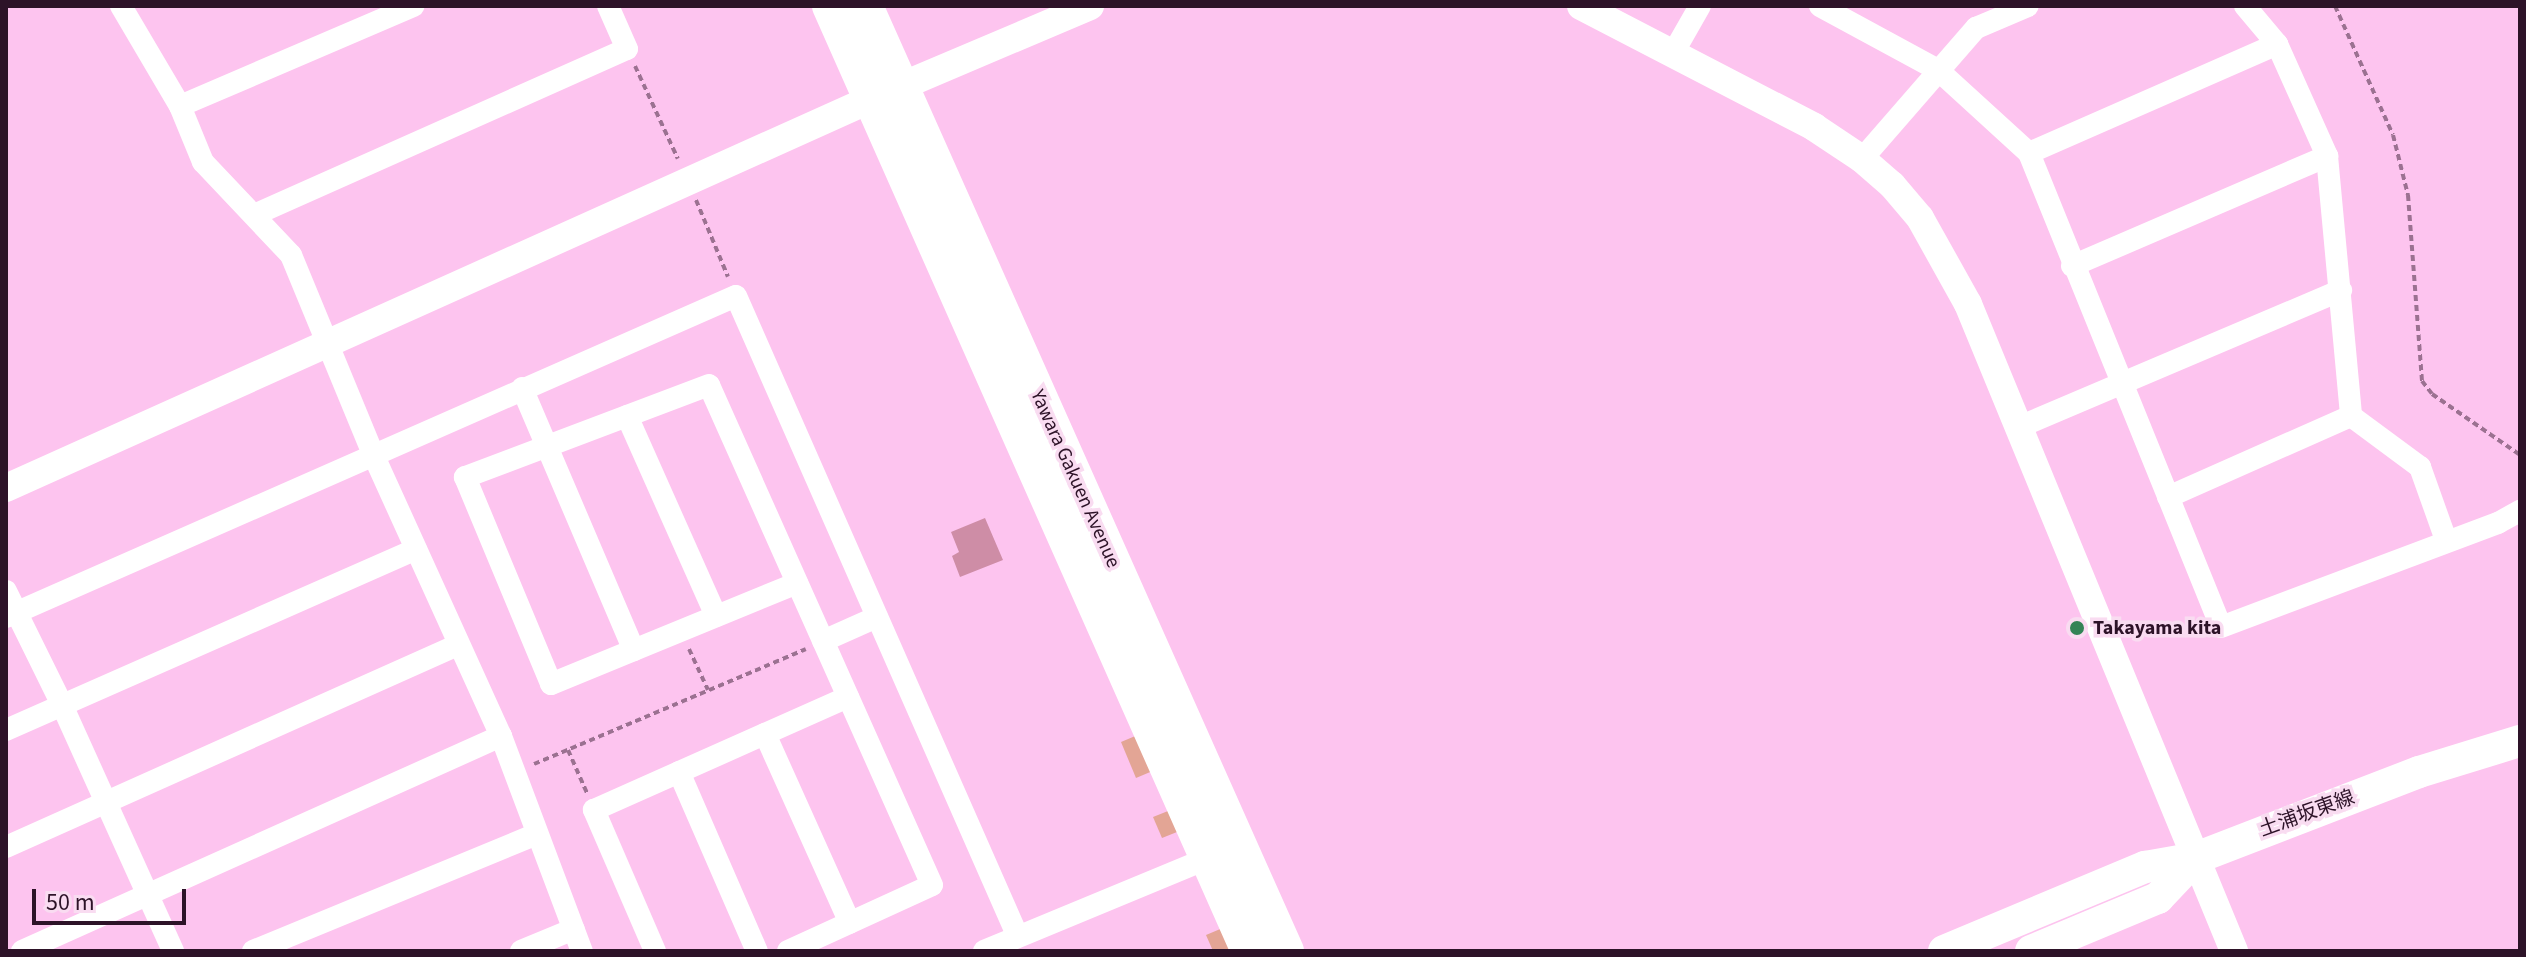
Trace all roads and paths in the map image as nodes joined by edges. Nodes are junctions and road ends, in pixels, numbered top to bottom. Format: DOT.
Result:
graph roads {
  1 [pos="121,6"];
  2 [pos="413,6"];
  3 [pos="608,6"];
  4 [pos="830,6"];
  5 [pos="865,6"];
  6 [pos="1090,6"];
  7 [pos="1581,6"];
  8 [pos="1700,6"];
  9 [pos="2028,6"];
  10 [pos="2245,6"];
  11 [pos="2335,6"];
  12 [pos="1833,9"];
  13 [pos="2277,44"];
  14 [pos="1672,55"];
  15 [pos="1938,70"];
  16 [pos="886,93"];
  17 [pos="180,106"];
  18 [pos="2029,153"];
  19 [pos="2327,156"];
  20 [pos="1862,159"];
  21 [pos="254,215"];
  22 [pos="2072,266"];
  23 [pos="2341,290"];
  24 [pos="327,345"];
  25 [pos="2121,385"];
  26 [pos="522,388"];
  27 [pos="627,416"];
  28 [pos="2351,416"];
  29 [pos="2019,427"];
  30 [pos="546,446"];
  31 [pos="373,454"];
  32 [pos="2520,455"];
  33 [pos="6,488"];
  34 [pos="2168,497"];
  35 [pos="2520,511"];
  36 [pos="2446,540"];
  37 [pos="416,549"];
  38 [pos="797,583"];
  39 [pos="6,591"];
  40 [pos="12,614"];
  41 [pos="716,616"];
  42 [pos="877,617"];
  43 [pos="680,631"];
  44 [pos="823,641"];
  45 [pos="459,644"];
  46 [pos="634,650"];
  47 [pos="708,690"];
  48 [pos="848,697"];
  49 [pos="62,705"];
  50 [pos="6,730"];
  51 [pos="765,734"];
  52 [pos="501,736"];
  53 [pos="2520,741"];
  54 [pos="568,750"];
  55 [pos="679,772"];
  56 [pos="514,773"];
  57 [pos="106,802"];
  58 [pos="594,810"];
  59 [pos="537,834"];
  60 [pos="6,847"];
  61 [pos="1208,858"];
  62 [pos="2196,858"];
  63 [pos="148,895"];
  64 [pos="850,923"];
  65 [pos="574,929"];
  66 [pos="1018,937"];
  67 [pos="22,951"];
  68 [pos="173,951"];
  69 [pos="253,951"];
  70 [pos="521,951"];
  71 [pos="582,951"];
  72 [pos="655,951"];
  73 [pos="757,951"];
  74 [pos="788,951"];
  75 [pos="984,951"];
  76 [pos="1249,951"];
  77 [pos="1286,951"];
  78 [pos="1944,951"];
  79 [pos="2031,951"];
  80 [pos="2234,951"];
  1 -- 17 [label="street"];
  2 -- 17 [label="street"];
  3 -- 21 [label="street"];
  4 -- 16 [label="main road, Yawara Gakuen Avenue"];
  5 -- 16 [label="main road, Yawara Gakuen Avenue"];
  6 -- 16 [label="street"];
  7 -- 14 [label="street"];
  8 -- 14 [label="street"];
  9 -- 15 [label="street"];
  10 -- 13 [label="street"];
  11 -- 32 [label="path"];
  12 -- 15 [label="street"];
  13 -- 18 [label="street"];
  13 -- 19 [label="street"];
  14 -- 20 [label="street"];
  15 -- 18 [label="street"];
  15 -- 20 [label="street"];
  16 -- 24 [label="street"];
  16 -- 61 [label="main road, Yawara Gakuen Avenue"];
  16 -- 77 [label="main road, Yawara Gakuen Avenue"];
  17 -- 21 [label="street"];
  18 -- 22 [label="street"];
  19 -- 22 [label="street"];
  19 -- 23 [label="street"];
  20 -- 29 [label="street"];
  21 -- 24 [label="street"];
  22 -- 25 [label="street"];
  23 -- 25 [label="street"];
  23 -- 28 [label="street"];
  24 -- 31 [label="street"];
  24 -- 33 [label="street"];
  25 -- 29 [label="street"];
  25 -- 34 [label="street"];
  26 -- 30 [label="street"];
  26 -- 31 [label="street"];
  26 -- 42 [label="street"];
  27 -- 30 [label="street"];
  27 -- 38 [label="street"];
  27 -- 41 [label="street"];
  28 -- 34 [label="street"];
  28 -- 36 [label="street"];
  29 -- 62 [label="street"];
  30 -- 46 [label="street"];
  30 -- 46 [label="street"];
  31 -- 37 [label="street"];
  31 -- 40 [label="street"];
  34 -- 36 [label="street"];
  35 -- 36 [label="street"];
  37 -- 45 [label="street"];
  37 -- 49 [label="street"];
  38 -- 41 [label="street"];
  38 -- 44 [label="street"];
  39 -- 40 [label="street"];
  40 -- 49 [label="street"];
  41 -- 43 [label="street"];
  42 -- 44 [label="street"];
  42 -- 66 [label="street"];
  43 -- 46 [label="street"];
  43 -- 47 [label="path"];
  44 -- 47 [label="path"];
  44 -- 48 [label="street"];
  45 -- 52 [label="street"];
  45 -- 57 [label="street"];
  47 -- 54 [label="path"];
  48 -- 51 [label="street"];
  48 -- 64 [label="street"];
  49 -- 50 [label="street"];
  49 -- 57 [label="street"];
  51 -- 55 [label="street"];
  51 -- 64 [label="street"];
  52 -- 56 [label="street"];
  52 -- 63 [label="street"];
  53 -- 62 [label="main road, 土浦坂東線"];
  54 -- 56 [label="path"];
  54 -- 58 [label="path"];
  55 -- 58 [label="street"];
  55 -- 73 [label="street"];
  56 -- 59 [label="street"];
  57 -- 60 [label="street"];
  57 -- 63 [label="street"];
  58 -- 72 [label="street"];
  59 -- 65 [label="street"];
  59 -- 69 [label="street"];
  61 -- 66 [label="street"];
  61 -- 76 [label="main road, Yawara Gakuen Avenue"];
  62 -- 78 [label="main road"];
  62 -- 79 [label="main road"];
  62 -- 80 [label="street"];
  63 -- 67 [label="street"];
  63 -- 68 [label="street"];
  64 -- 74 [label="street"];
  65 -- 70 [label="street"];
  65 -- 71 [label="street"];
  66 -- 75 [label="street"];
}
